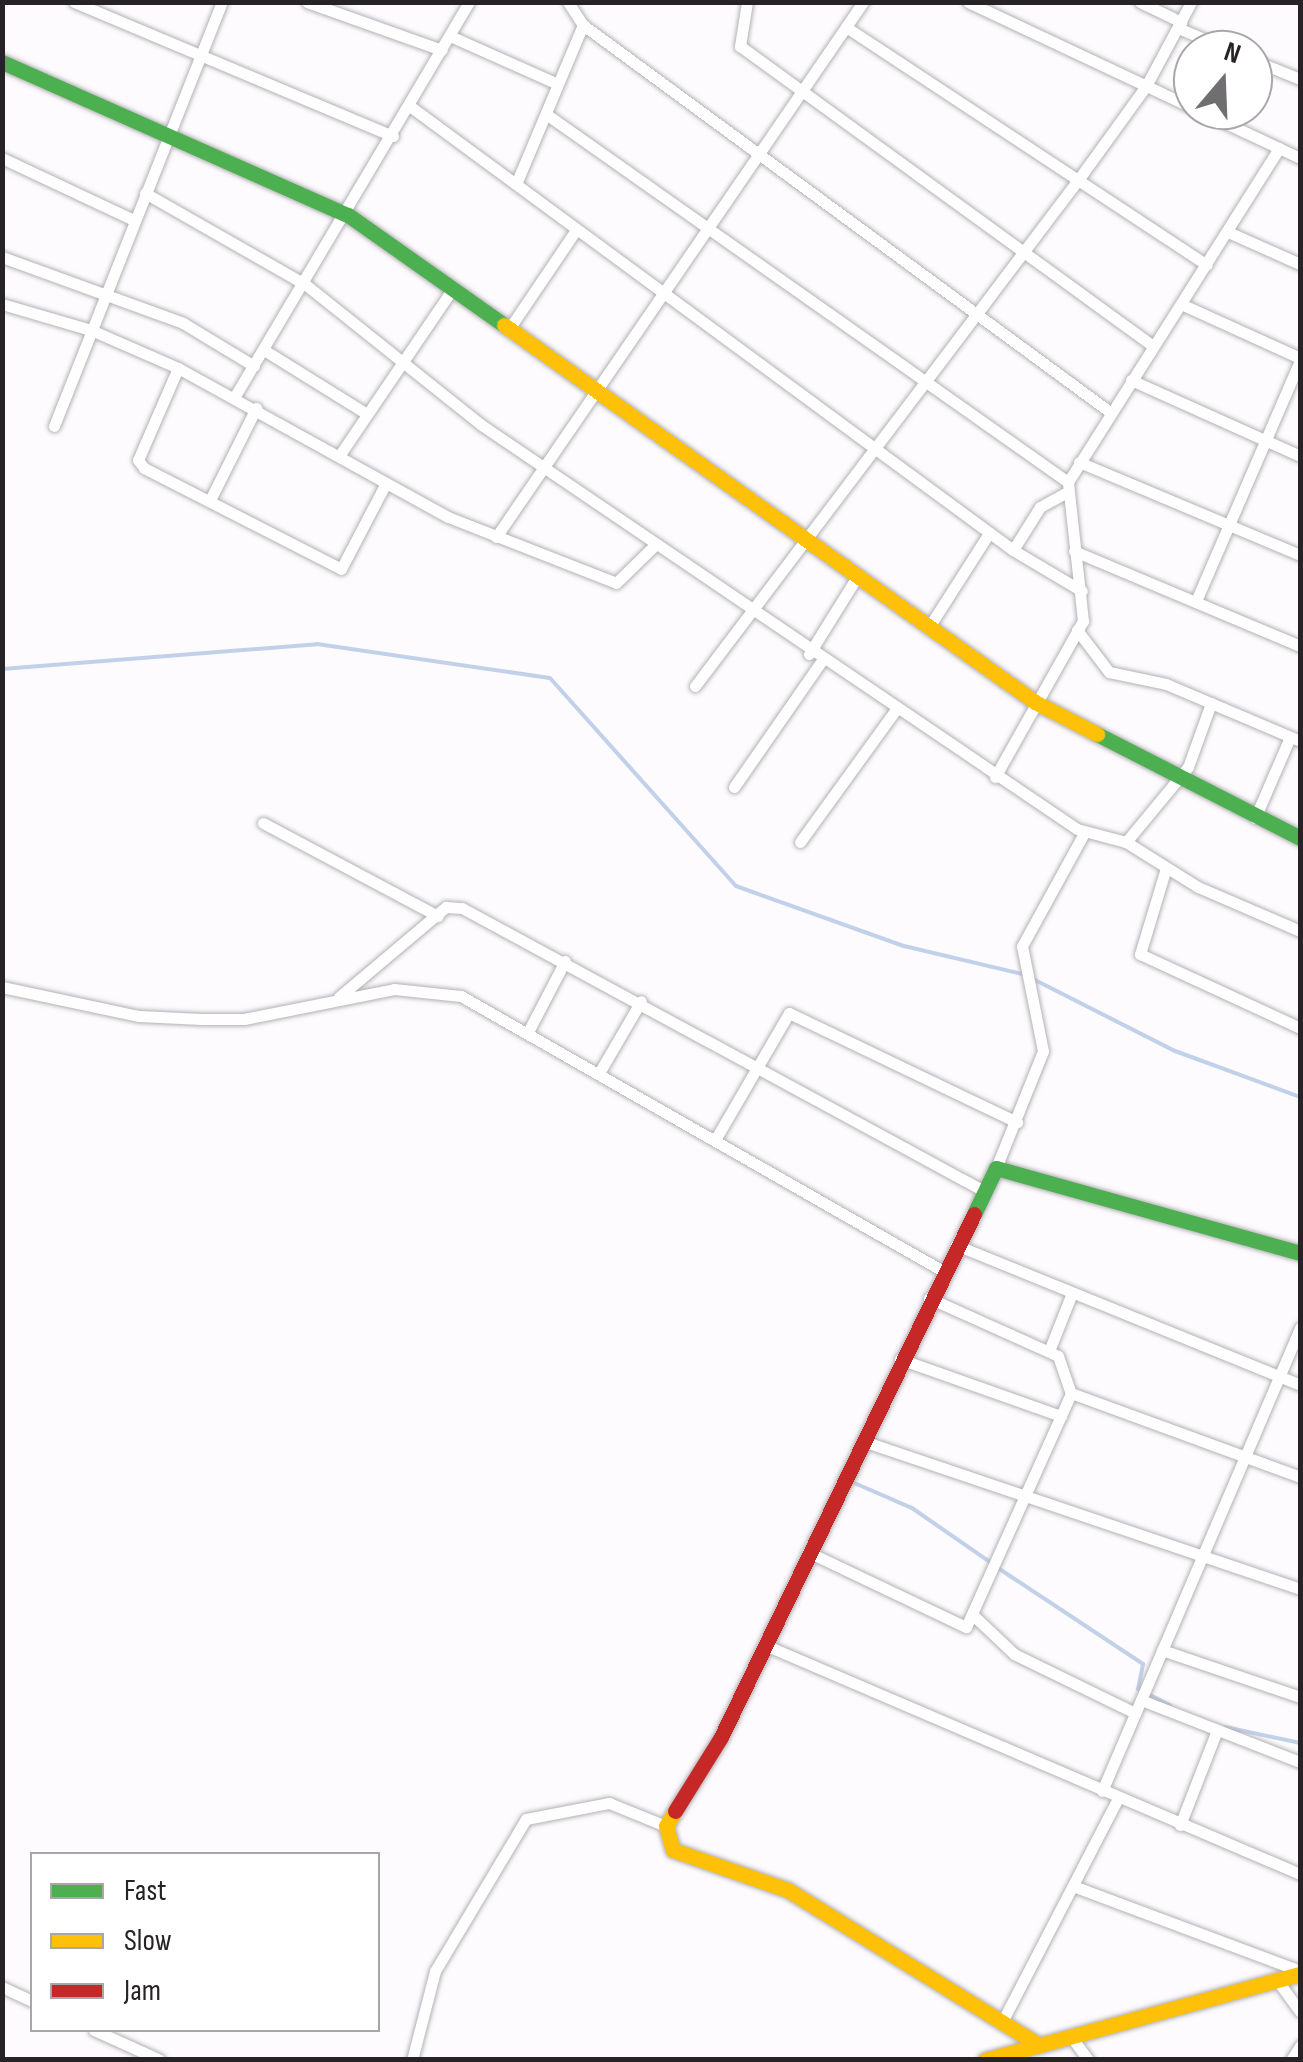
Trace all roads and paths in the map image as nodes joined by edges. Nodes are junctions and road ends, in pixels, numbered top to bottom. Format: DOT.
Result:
graph roads {
  1 [pos="74,2"];
  2 [pos="222,2"];
  3 [pos="307,2"];
  4 [pos="469,2"];
  5 [pos="568,2"];
  6 [pos="747,2"];
  7 [pos="863,2"];
  8 [pos="968,2"];
  9 [pos="1140,2"];
  10 [pos="1191,2"];
  11 [pos="583,24"];
  12 [pos="1180,25"];
  13 [pos="846,27"];
  14 [pos="1190,30"];
  15 [pos="450,36"];
  16 [pos="442,50"];
  17 [pos="201,55"];
  18 [pos="2,62"];
  19 [pos="1273,68"];
  20 [pos="1300,79"];
  21 [pos="558,84"];
  22 [pos="1146,86"];
  23 [pos="803,90"];
  24 [pos="1173,99"];
  25 [pos="411,107"];
  26 [pos="546,114"];
  27 [pos="1240,130"];
  28 [pos="170,132"];
  29 [pos="393,136"];
  30 [pos="1278,148"];
  31 [pos="757,154"];
  32 [pos="2,158"];
  33 [pos="1300,158"];
  34 [pos="1078,180"];
  35 [pos="516,184"];
  36 [pos="144,193"];
  37 [pos="348,214"];
  38 [pos="134,220"];
  39 [pos="708,225"];
  40 [pos="576,230"];
  41 [pos="1228,232"];
  42 [pos="1025,250"];
  43 [pos="2,257"];
  44 [pos="1300,264"];
  45 [pos="1207,265"];
  46 [pos="306,285"];
  47 [pos="454,287"];
  48 [pos="663,291"];
  49 [pos="104,296"];
  50 [pos="2,304"];
  51 [pos="1182,304"];
  52 [pos="975,314"];
  53 [pos="511,326"];
  54 [pos="91,330"];
  55 [pos="1153,346"];
  56 [pos="264,350"];
  57 [pos="1300,360"];
  58 [pos="404,362"];
  59 [pos="254,366"];
  60 [pos="178,368"];
  61 [pos="1131,380"];
  62 [pos="924,381"];
  63 [pos="597,388"];
  64 [pos="235,396"];
  65 [pos="256,408"];
  66 [pos="1110,412"];
  67 [pos="367,414"];
  68 [pos="54,426"];
  69 [pos="1267,441"];
  70 [pos="874,448"];
  71 [pos="339,456"];
  72 [pos="1300,456"];
  73 [pos="1079,462"];
  74 [pos="543,469"];
  75 [pos="386,483"];
  76 [pos="1067,487"];
  77 [pos="210,500"];
  78 [pos="1229,524"];
  79 [pos="990,533"];
  80 [pos="496,537"];
  81 [pos="806,541"];
  82 [pos="655,546"];
  83 [pos="1013,550"];
  84 [pos="1074,551"];
  85 [pos="1300,555"];
  86 [pos="857,577"];
  87 [pos="1082,591"];
  88 [pos="1196,601"];
  89 [pos="752,616"];
  90 [pos="929,627"];
  91 [pos="1077,630"];
  92 [pos="1300,646"];
  93 [pos="809,654"];
  94 [pos="821,662"];
  95 [pos="695,686"];
  96 [pos="1035,702"];
  97 [pos="1210,703"];
  98 [pos="895,711"];
  99 [pos="1295,739"];
  100 [pos="995,776"];
  101 [pos="1180,781"];
  102 [pos="734,787"];
  103 [pos="1255,818"];
  104 [pos="263,823"];
  105 [pos="1084,833"];
  106 [pos="1300,838"];
  107 [pos="800,842"];
  108 [pos="1126,842"];
  109 [pos="1166,868"];
  110 [pos="438,916"];
  111 [pos="1300,931"];
  112 [pos="565,961"];
  113 [pos="2,986"];
  114 [pos="334,1001"];
  115 [pos="641,1001"];
  116 [pos="1300,1028"];
  117 [pos="528,1032"];
  118 [pos="756,1065"];
  119 [pos="599,1072"];
  120 [pos="1017,1122"];
  121 [pos="715,1140"];
  122 [pos="996,1168"];
  123 [pos="984,1191"];
  124 [pos="956,1244"];
  125 [pos="1300,1254"];
  126 [pos="943,1271"];
  127 [pos="1072,1294"];
  128 [pos="929,1298"];
  129 [pos="1300,1328"];
  130 [pos="1049,1350"];
  131 [pos="900,1358"];
  132 [pos="1281,1378"];
  133 [pos="1300,1385"];
  134 [pos="1071,1393"];
  135 [pos="1061,1416"];
  136 [pos="863,1440"];
  137 [pos="1250,1460"];
  138 [pos="1300,1477"];
  139 [pos="1027,1494"];
  140 [pos="808,1552"];
  141 [pos="1206,1559"];
  142 [pos="1300,1589"];
  143 [pos="974,1616"];
  144 [pos="765,1646"];
  145 [pos="1162,1650"];
  146 [pos="1300,1697"];
  147 [pos="1141,1700"];
  148 [pos="1135,1713"];
  149 [pos="1217,1730"];
  150 [pos="1300,1762"];
  151 [pos="1102,1791"];
  152 [pos="1118,1798"];
  153 [pos="1180,1825"];
  154 [pos="666,1826"];
  155 [pos="1300,1874"];
  156 [pos="1072,1886"];
  157 [pos="1300,1973"];
  158 [pos="1277,1980"];
  159 [pos="2,1988"];
  160 [pos="30,2000"];
  161 [pos="1300,2012"];
  162 [pos="1002,2022"];
  163 [pos="98,2032"];
  164 [pos="1070,2034"];
  165 [pos="1038,2044"];
  166 [pos="1300,2046"];
  167 [pos="160,2060"];
  168 [pos="412,2060"];
  169 [pos="985,2060"];
  170 [pos="1088,2060"];
  171 [pos="1291,2060"];
  1 -- 17 [label="street"];
  2 -- 17 [label="street"];
  3 -- 16 [label="street"];
  4 -- 15 [label="street"];
  5 -- 11 [label="street"];
  6 -- 23 [label="street"];
  7 -- 13 [label="street"];
  8 -- 22 [label="street"];
  9 -- 12 [label="street"];
  10 -- 12 [label="street"];
  11 -- 21 [label="street"];
  11 -- 31 [label="street"];
  12 -- 14 [label="street"];
  12 -- 22 [label="street"];
  13 -- 23 [label="street"];
  13 -- 34 [label="street"];
  15 -- 16 [label="street"];
  15 -- 21 [label="street"];
  16 -- 25 [label="street"];
  17 -- 28 [label="street"];
  17 -- 29 [label="street"];
  18 -- 28 [label="street"];
  19 -- 20 [label="street"];
  21 -- 26 [label="street"];
  22 -- 24 [label="street"];
  22 -- 34 [label="street"];
  23 -- 31 [label="street"];
  23 -- 42 [label="street"];
  25 -- 29 [label="street"];
  25 -- 35 [label="street"];
  26 -- 35 [label="street"];
  26 -- 39 [label="street"];
  27 -- 30 [label="street"];
  28 -- 36 [label="street"];
  28 -- 37 [label="street"];
  29 -- 37 [label="street"];
  30 -- 33 [label="street"];
  30 -- 41 [label="street"];
  31 -- 39 [label="street"];
  31 -- 52 [label="street"];
  32 -- 38 [label="street"];
  34 -- 42 [label="street"];
  34 -- 45 [label="street"];
  35 -- 40 [label="street"];
  36 -- 38 [label="street"];
  36 -- 46 [label="street"];
  37 -- 46 [label="street"];
  37 -- 47 [label="street"];
  38 -- 49 [label="street"];
  39 -- 48 [label="street"];
  39 -- 62 [label="street"];
  40 -- 48 [label="street"];
  40 -- 53 [label="street"];
  41 -- 44 [label="street"];
  41 -- 45 [label="street"];
  42 -- 52 [label="street"];
  42 -- 55 [label="street"];
  43 -- 49 [label="street"];
  45 -- 51 [label="street"];
  46 -- 56 [label="street"];
  46 -- 58 [label="street"];
  47 -- 53 [label="street"];
  47 -- 58 [label="street"];
  48 -- 63 [label="street"];
  48 -- 70 [label="street"];
  49 -- 54 [label="street"];
  49 -- 59 [label="street"];
  50 -- 54 [label="street"];
  51 -- 55 [label="street"];
  51 -- 57 [label="street"];
  52 -- 62 [label="street"];
  52 -- 66 [label="street"];
  53 -- 63 [label="street"];
  54 -- 60 [label="street"];
  54 -- 68 [label="street"];
  55 -- 61 [label="street"];
  56 -- 59 [label="street"];
  56 -- 67 [label="street"];
  57 -- 69 [label="street"];
  58 -- 67 [label="street"];
  58 -- 74 [label="street"];
  59 -- 64 [label="street"];
  60 -- 64 [label="street"];
  60 -- 77 [label="street"];
  61 -- 66 [label="street"];
  61 -- 69 [label="street"];
  62 -- 70 [label="street"];
  62 -- 76 [label="street"];
  63 -- 74 [label="street"];
  63 -- 81 [label="street"];
  64 -- 65 [label="street"];
  65 -- 71 [label="street"];
  65 -- 77 [label="street"];
  66 -- 73 [label="street"];
  67 -- 71 [label="street"];
  69 -- 72 [label="street"];
  69 -- 78 [label="street"];
  70 -- 79 [label="street"];
  70 -- 81 [label="street"];
  71 -- 75 [label="street"];
  73 -- 76 [label="street"];
  73 -- 78 [label="street"];
  74 -- 80 [label="street"];
  74 -- 82 [label="street"];
  75 -- 77 [label="street"];
  75 -- 80 [label="street"];
  76 -- 83 [label="street"];
  76 -- 84 [label="street"];
  78 -- 85 [label="street"];
  78 -- 88 [label="street"];
  79 -- 83 [label="street"];
  79 -- 90 [label="street"];
  80 -- 82 [label="street"];
  81 -- 86 [label="street"];
  81 -- 89 [label="street"];
  82 -- 89 [label="street"];
  83 -- 87 [label="street"];
  84 -- 87 [label="street"];
  84 -- 88 [label="street"];
  86 -- 90 [label="street"];
  86 -- 93 [label="street"];
  87 -- 91 [label="street"];
  88 -- 92 [label="street"];
  89 -- 93 [label="street"];
  89 -- 95 [label="street"];
  90 -- 96 [label="street"];
  91 -- 96 [label="street"];
  91 -- 97 [label="street"];
  93 -- 94 [label="street"];
  94 -- 98 [label="street"];
  94 -- 102 [label="street"];
  96 -- 100 [label="street"];
  96 -- 101 [label="street"];
  97 -- 99 [label="street"];
  97 -- 101 [label="street"];
  98 -- 100 [label="street"];
  98 -- 107 [label="street"];
  99 -- 103 [label="street"];
  100 -- 105 [label="street"];
  101 -- 103 [label="street"];
  101 -- 108 [label="street"];
  103 -- 106 [label="street"];
  104 -- 110 [label="street"];
  105 -- 108 [label="street"];
  105 -- 120 [label="street"];
  108 -- 109 [label="street"];
  109 -- 111 [label="street"];
  109 -- 116 [label="street"];
  110 -- 112 [label="street"];
  110 -- 114 [label="street"];
  112 -- 115 [label="street"];
  112 -- 117 [label="street"];
  113 -- 114 [label="street"];
  114 -- 117 [label="street"];
  115 -- 118 [label="street"];
  115 -- 119 [label="street"];
  117 -- 119 [label="street"];
  118 -- 120 [label="street"];
  118 -- 121 [label="street"];
  118 -- 123 [label="street"];
  119 -- 121 [label="street"];
  120 -- 122 [label="street"];
  121 -- 126 [label="street"];
  122 -- 123 [label="street"];
  122 -- 125 [label="street"];
  123 -- 124 [label="street"];
  124 -- 126 [label="street"];
  124 -- 127 [label="street"];
  126 -- 128 [label="street"];
  127 -- 130 [label="street"];
  127 -- 132 [label="street"];
  128 -- 130 [label="street"];
  128 -- 131 [label="street"];
  129 -- 132 [label="street"];
  130 -- 134 [label="street"];
  131 -- 135 [label="street"];
  131 -- 136 [label="street"];
  132 -- 133 [label="street"];
  132 -- 137 [label="street"];
  134 -- 135 [label="street"];
  134 -- 137 [label="street"];
  135 -- 139 [label="street"];
  136 -- 139 [label="street"];
  136 -- 140 [label="street"];
  137 -- 138 [label="street"];
  137 -- 141 [label="street"];
  139 -- 141 [label="street"];
  139 -- 143 [label="street"];
  140 -- 143 [label="street"];
  140 -- 144 [label="street"];
  141 -- 142 [label="street"];
  141 -- 145 [label="street"];
  143 -- 148 [label="street"];
  144 -- 151 [label="street"];
  144 -- 154 [label="street"];
  145 -- 146 [label="street"];
  145 -- 147 [label="street"];
  147 -- 148 [label="street"];
  147 -- 149 [label="street"];
  148 -- 151 [label="street"];
  149 -- 150 [label="street"];
  149 -- 153 [label="street"];
  151 -- 152 [label="street"];
  152 -- 153 [label="street"];
  152 -- 156 [label="street"];
  153 -- 155 [label="street"];
  154 -- 162 [label="street"];
  154 -- 168 [label="street"];
  156 -- 157 [label="street"];
  156 -- 162 [label="street"];
  157 -- 158 [label="street"];
  158 -- 161 [label="street"];
  158 -- 164 [label="street"];
  159 -- 160 [label="street"];
  162 -- 165 [label="street"];
  163 -- 167 [label="street"];
  164 -- 165 [label="street"];
  164 -- 170 [label="street"];
  165 -- 169 [label="street"];
  166 -- 171 [label="street"];
}
